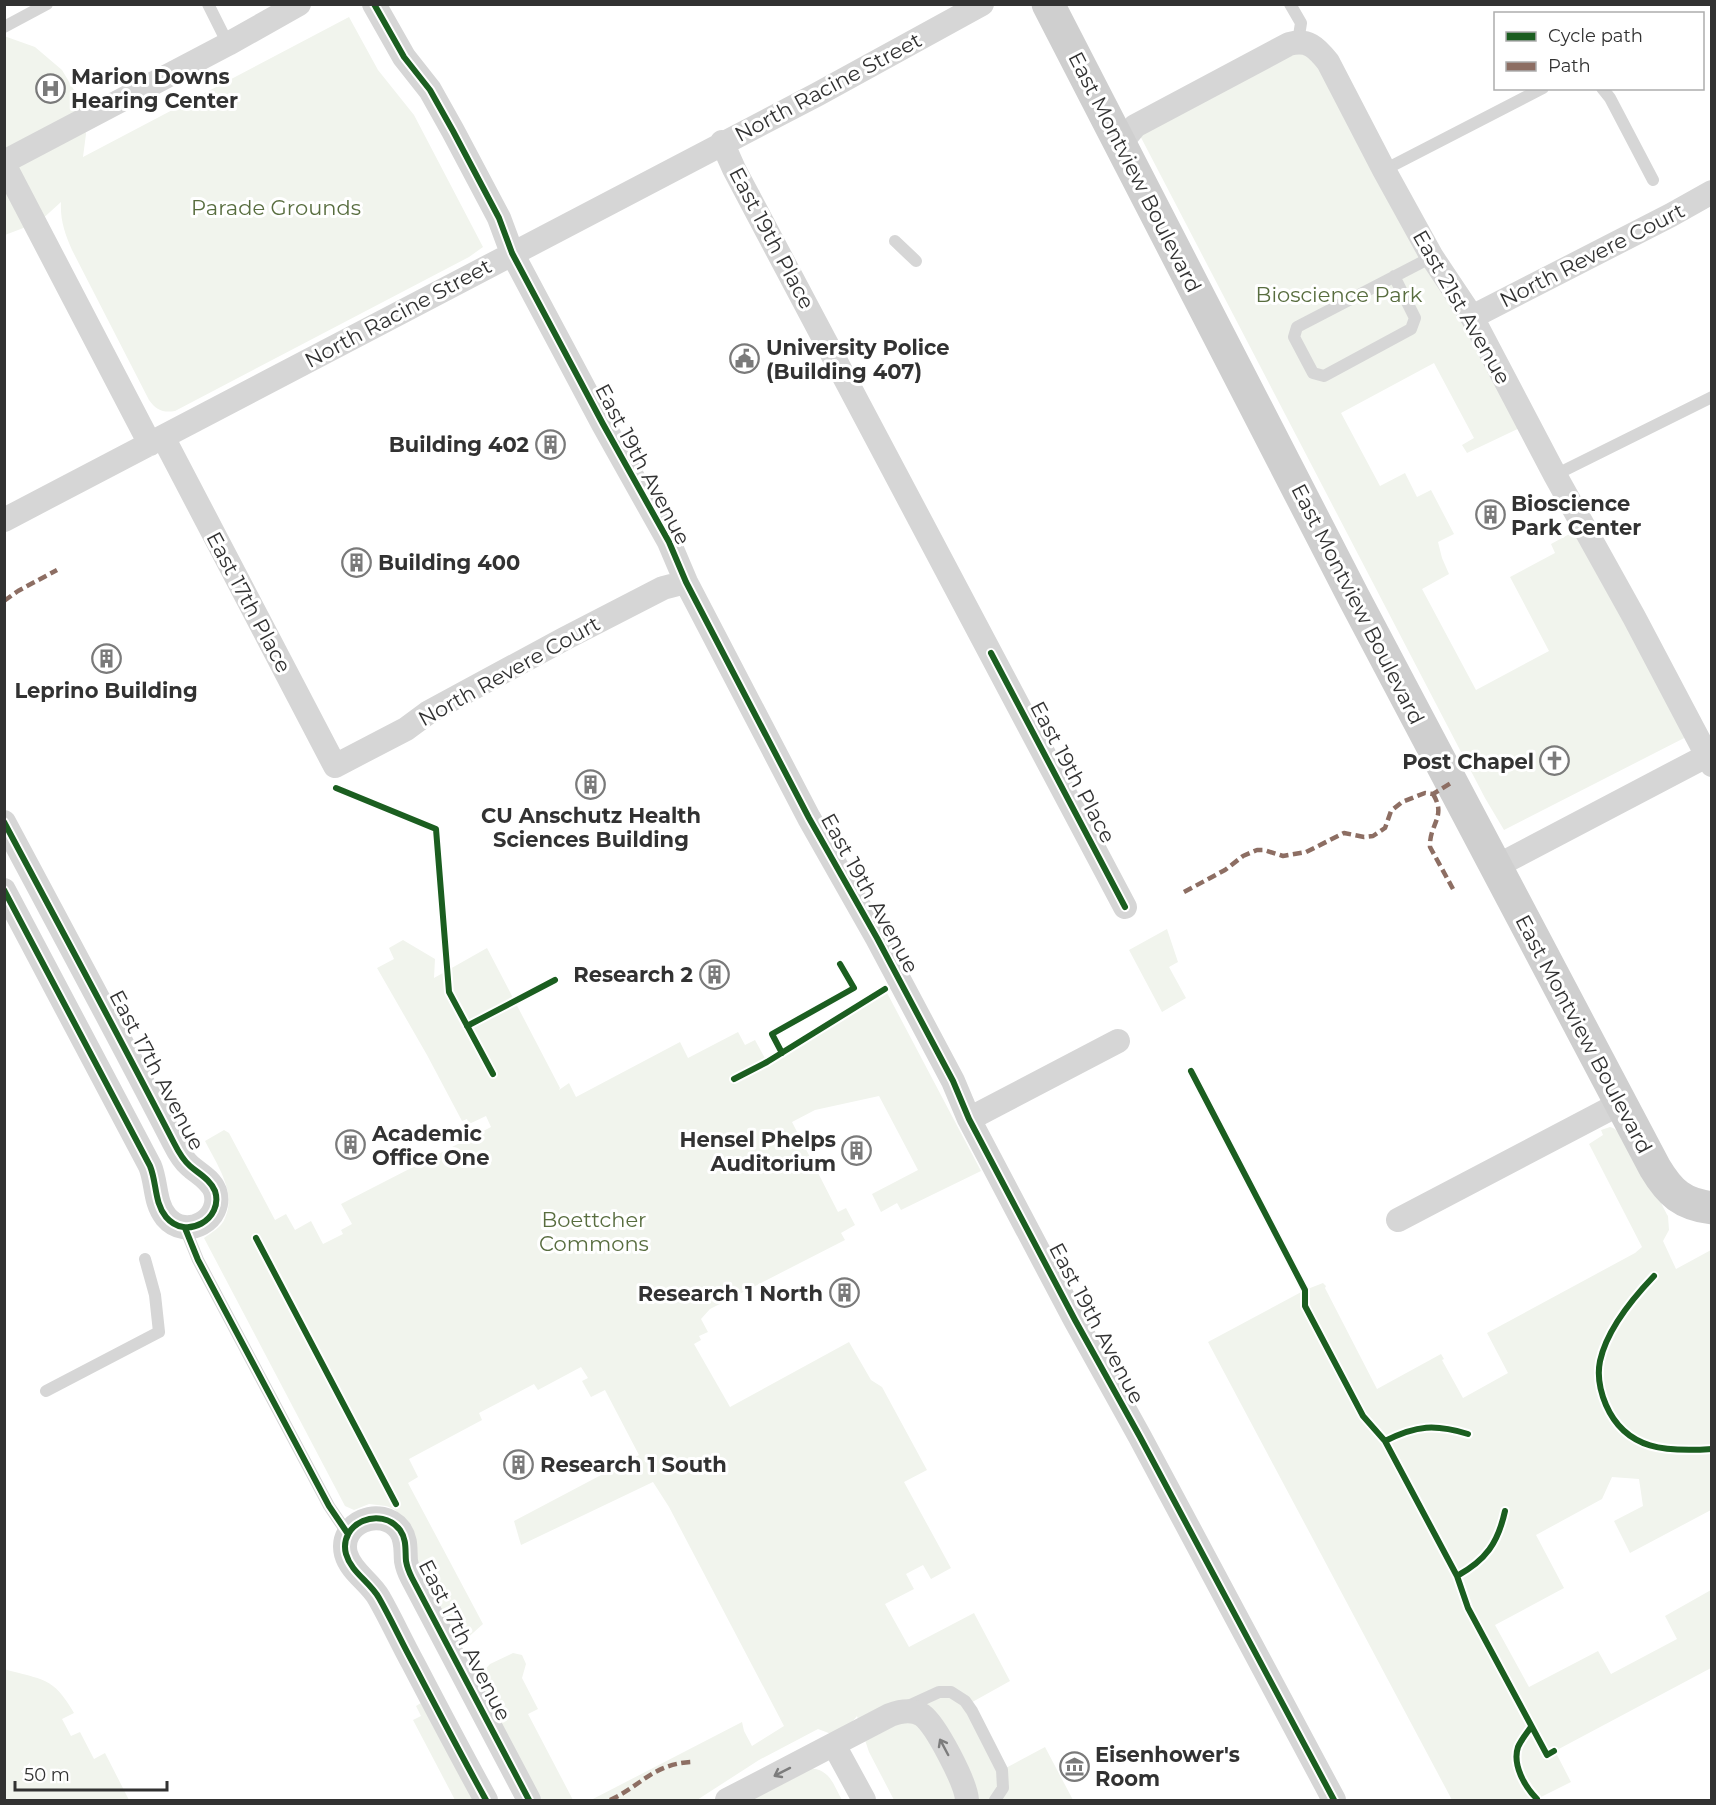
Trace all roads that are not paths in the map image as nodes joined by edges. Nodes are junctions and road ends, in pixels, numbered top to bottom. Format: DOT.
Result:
graph roads {
  1 [pos="47,4"];
  2 [pos="208,4"];
  3 [pos="299,4"];
  4 [pos="374,4"];
  5 [pos="982,4"];
  6 [pos="1048,4"];
  7 [pos="1290,4"];
  8 [pos="4,27"];
  9 [pos="1298,42"];
  10 [pos="228,44"];
  11 [pos="1539,90"];
  12 [pos="1604,90"];
  13 [pos="722,142"];
  14 [pos="1121,143"];
  15 [pos="4,163"];
  16 [pos="1384,170"];
  17 [pos="1653,180"];
  18 [pos="1712,192"];
  19 [pos="895,241"];
  20 [pos="512,253"];
  21 [pos="1432,257"];
  22 [pos="916,261"];
  23 [pos="1394,276"];
  24 [pos="1472,318"];
  25 [pos="1712,397"];
  26 [pos="157,441"];
  27 [pos="1556,475"];
  28 [pos="4,520"];
  29 [pos="686,582"];
  30 [pos="1710,758"];
  31 [pos="335,766"];
  32 [pos="5,825"];
  33 [pos="1495,867"];
  34 [pos="4,890"];
  35 [pos="1125,907"];
  36 [pos="1118,1041"];
  37 [pos="1621,1103"];
  38 [pos="969,1119"];
  39 [pos="1712,1208"];
  40 [pos="1398,1220"];
  41 [pos="185,1228"];
  42 [pos="145,1259"];
  43 [pos="46,1391"];
  44 [pos="348,1534"];
  45 [pos="891,1715"];
  46 [pos="834,1745"];
  47 [pos="486,1800"];
  48 [pos="529,1800"];
  49 [pos="727,1800"];
  50 [pos="864,1800"];
  51 [pos="966,1800"];
  52 [pos="995,1800"];
  53 [pos="1334,1800"];
  1 -- 8 [label="lane"];
  2 -- 10 [label="lane"];
  3 -- 10 [label="street"];
  4 -- 20 [label="street, East 19th Avenue"];
  5 -- 13 [label="street, North Racine Street"];
  6 -- 14 [label="street, East Montview Boulevard"];
  7 -- 9 [label="lane"];
  9 -- 14 [label="street"];
  9 -- 16 [label="street, East 21st Avenue"];
  10 -- 15 [label="street"];
  11 -- 16 [label="lane"];
  12 -- 17 [label="lane"];
  13 -- 20 [label="street, North Racine Street"];
  13 -- 35 [label="street, East 19th Place"];
  14 -- 33 [label="street, East Montview Boulevard"];
  15 -- 26 [label="street, East 17th Place"];
  16 -- 21 [label="street, East 21st Avenue"];
  18 -- 24 [label="street, North Revere Court"];
  19 -- 22 [label="lane"];
  20 -- 26 [label="street, North Racine Street"];
  20 -- 29 [label="street, East 19th Avenue"];
  21 -- 23 [label="lane"];
  21 -- 24 [label="street, East 21st Avenue"];
  23 -- 23 [label="lane"];
  24 -- 27 [label="street, East 21st Avenue"];
  25 -- 27 [label="lane"];
  26 -- 28 [label="street, North Racine Street"];
  26 -- 31 [label="street, East 17th Place"];
  27 -- 30 [label="street, East 21st Avenue"];
  29 -- 31 [label="street, North Revere Court"];
  29 -- 38 [label="street, East 19th Avenue"];
  30 -- 33 [label="street"];
  32 -- 41 [label="street, East 17th Avenue"];
  33 -- 37 [label="street, East Montview Boulevard"];
  34 -- 41 [label="street"];
  36 -- 38 [label="street"];
  37 -- 39 [label="street, East Montview Boulevard"];
  37 -- 40 [label="street"];
  38 -- 53 [label="street, East 19th Avenue"];
  41 -- 44 [label="lane"];
  42 -- 43 [label="lane"];
  44 -- 47 [label="street"];
  44 -- 48 [label="street, East 17th Avenue"];
  45 -- 46 [label="street"];
  51 -- 45 [label="street, one-way"];
  45 -- 52 [label="lane"];
  46 -- 49 [label="street, one-way"];
  46 -- 50 [label="street"];
}
